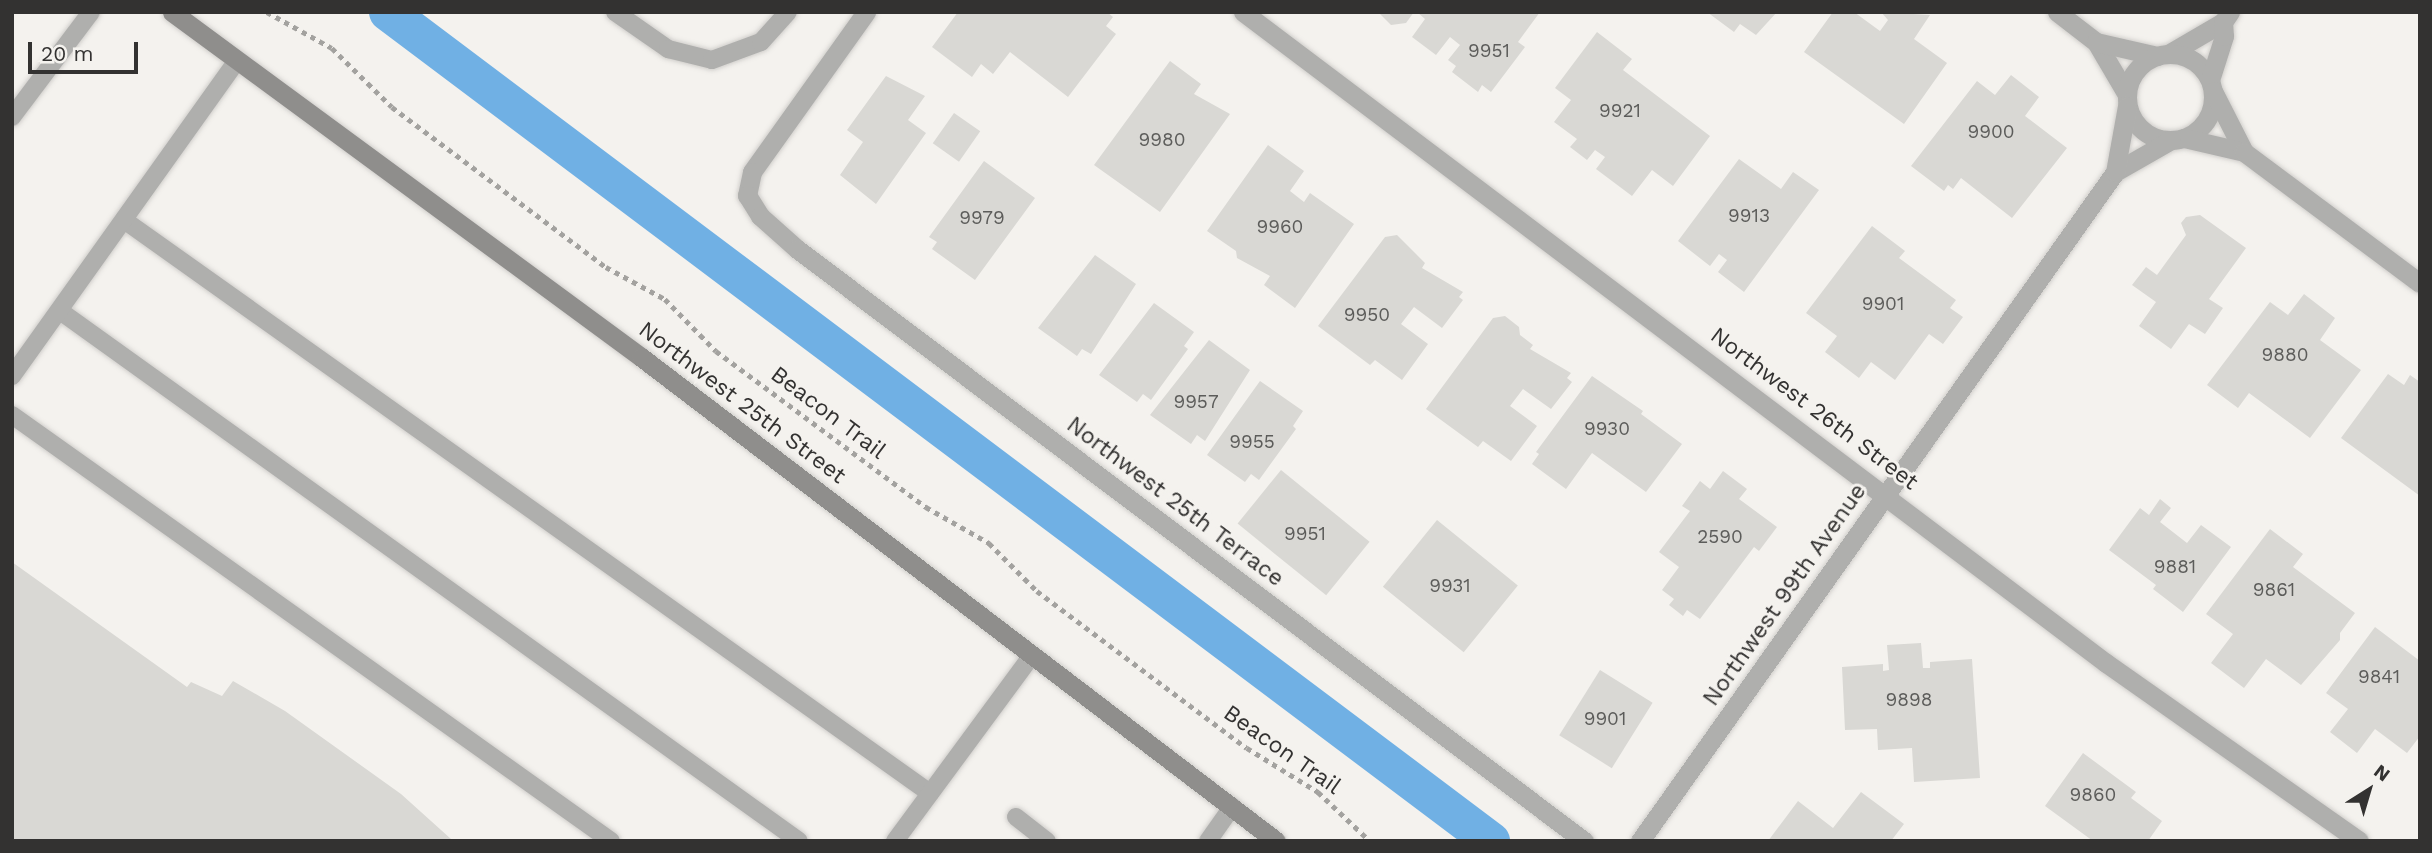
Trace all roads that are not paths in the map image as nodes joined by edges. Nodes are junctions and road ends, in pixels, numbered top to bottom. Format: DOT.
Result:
graph roads {
  1 [pos="91,12"];
  2 [pos="172,12"];
  3 [pos="615,12"];
  4 [pos="788,12"];
  5 [pos="866,12"];
  6 [pos="1243,12"];
  7 [pos="2057,12"];
  8 [pos="2226,17"];
  9 [pos="2096,42"];
  10 [pos="2163,55"];
  11 [pos="237,61"];
  12 [pos="2211,86"];
  13 [pos="2127,99"];
  14 [pos="12,117"];
  15 [pos="2178,139"];
  16 [pos="2244,152"];
  17 [pos="2115,172"];
  18 [pos="124,220"];
  19 [pos="2420,283"];
  20 [pos="60,311"];
  21 [pos="12,376"];
  22 [pos="12,415"];
  23 [pos="1887,495"];
  24 [pos="1032,655"];
  25 [pos="930,793"];
  26 [pos="1232,807"];
  27 [pos="1016,817"];
  28 [pos="611,841"];
  29 [pos="799,841"];
  30 [pos="895,841"];
  31 [pos="1048,841"];
  32 [pos="1208,841"];
  33 [pos="1276,841"];
  34 [pos="1584,841"];
  35 [pos="1640,841"];
  36 [pos="2359,841"];
  1 -- 14 [label="lane"];
  2 -- 11 [label="main road, Northwest 25th Street"];
  3 -- 4 [label="lane"];
  5 -- 34 [label="street, Northwest 25th Terrace"];
  6 -- 23 [label="street, Northwest 26th Street"];
  7 -- 9 [label="street"];
  8 -- 10 [label="street"];
  8 -- 12 [label="street"];
  9 -- 10 [label="street"];
  9 -- 13 [label="street"];
  10 -- 12 [label="street"];
  10 -- 13 [label="street"];
  11 -- 18 [label="lane"];
  11 -- 24 [label="main road, Northwest 25th Street"];
  12 -- 15 [label="street"];
  12 -- 16 [label="street"];
  13 -- 15 [label="street"];
  13 -- 17 [label="street, Northwest 99th Avenue"];
  15 -- 16 [label="street"];
  15 -- 17 [label="street, Northwest 99th Avenue"];
  16 -- 19 [label="street"];
  17 -- 23 [label="street, Northwest 99th Avenue"];
  18 -- 20 [label="lane"];
  18 -- 25 [label="lane"];
  20 -- 21 [label="lane"];
  20 -- 29 [label="lane"];
  22 -- 28 [label="lane"];
  23 -- 35 [label="street, Northwest 99th Avenue"];
  23 -- 36 [label="street, Northwest 26th Street"];
  24 -- 25 [label="lane"];
  24 -- 26 [label="main road, Northwest 25th Street"];
  25 -- 30 [label="lane"];
  26 -- 32 [label="lane"];
  26 -- 33 [label="main road, Northwest 25th Street"];
  27 -- 31 [label="lane"];
}
